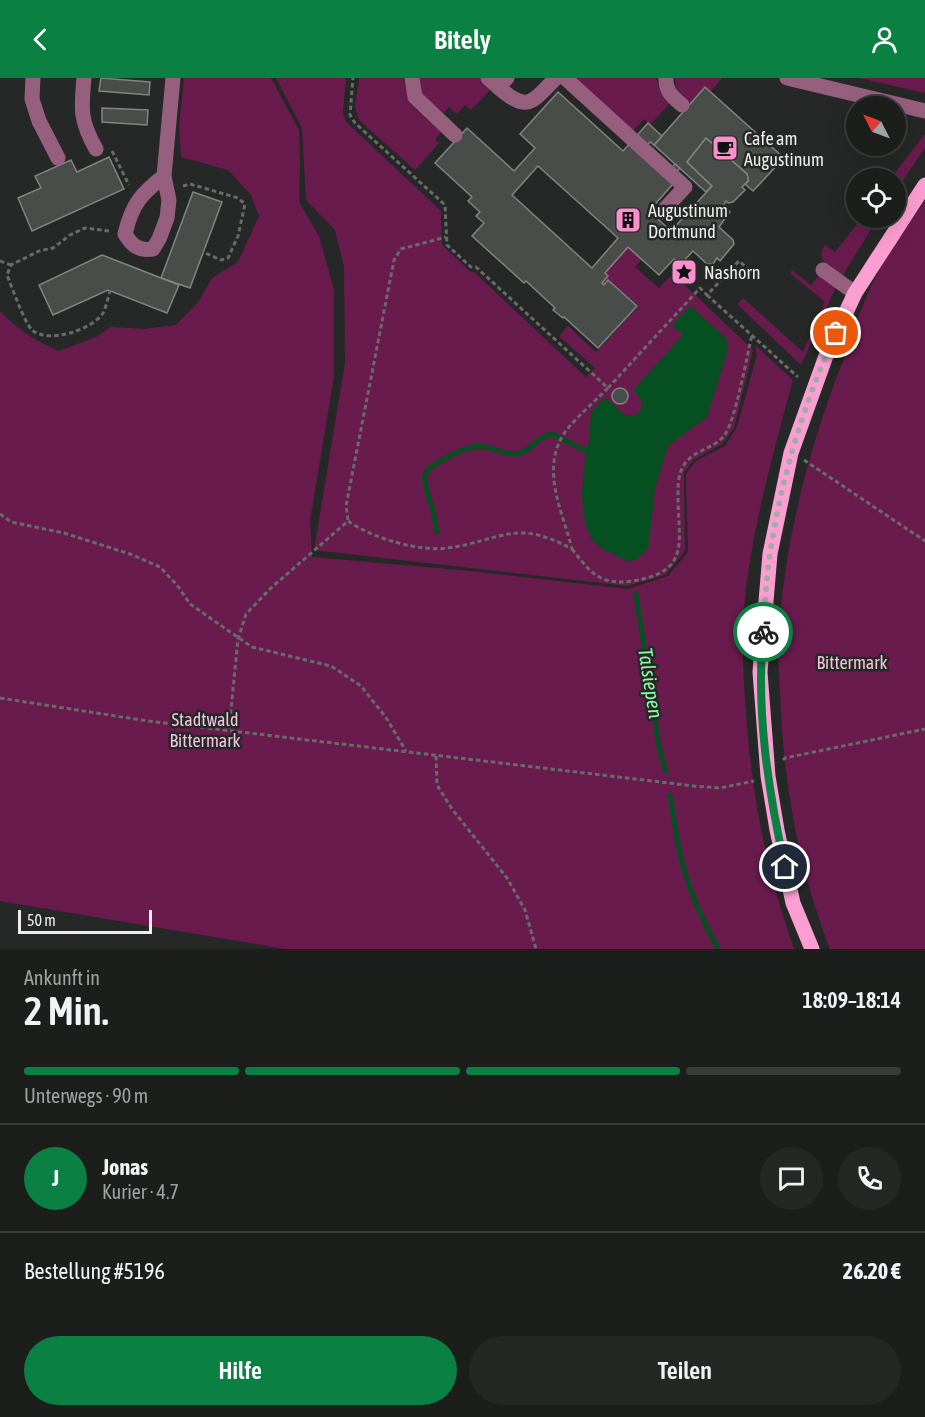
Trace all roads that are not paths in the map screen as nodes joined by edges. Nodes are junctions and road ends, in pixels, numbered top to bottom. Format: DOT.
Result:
graph roads {
  1 [pos="33,78"];
  2 [pos="84,78"];
  3 [pos="173,78"];
  4 [pos="412,78"];
  5 [pos="555,78"];
  6 [pos="565,78"];
  7 [pos="666,78"];
  8 [pos="787,78"];
  9 [pos="498,81"];
  10 [pos="682,105"];
  11 [pos="925,111"];
  12 [pos="456,135"];
  13 [pos="99,152"];
  14 [pos="58,158"];
  15 [pos="165,183"];
  16 [pos="925,184"];
  17 [pos="663,212"];
  18 [pos="823,270"];
  19 [pos="855,293"];
  20 [pos="812,949"];
  1 -- 14 [label="lane"];
  2 -- 13 [label="lane"];
  3 -- 15 [label="lane"];
  4 -- 12 [label="lane"];
  5 -- 9 [label="lane"];
  6 -- 17 [label="lane"];
  7 -- 10 [label="lane"];
  8 -- 11 [label="lane"];
  15 -- 15 [label="lane"];
  16 -- 19 [label="main road"];
  18 -- 19 [label="lane"];
  19 -- 20 [label="main road"];
}
